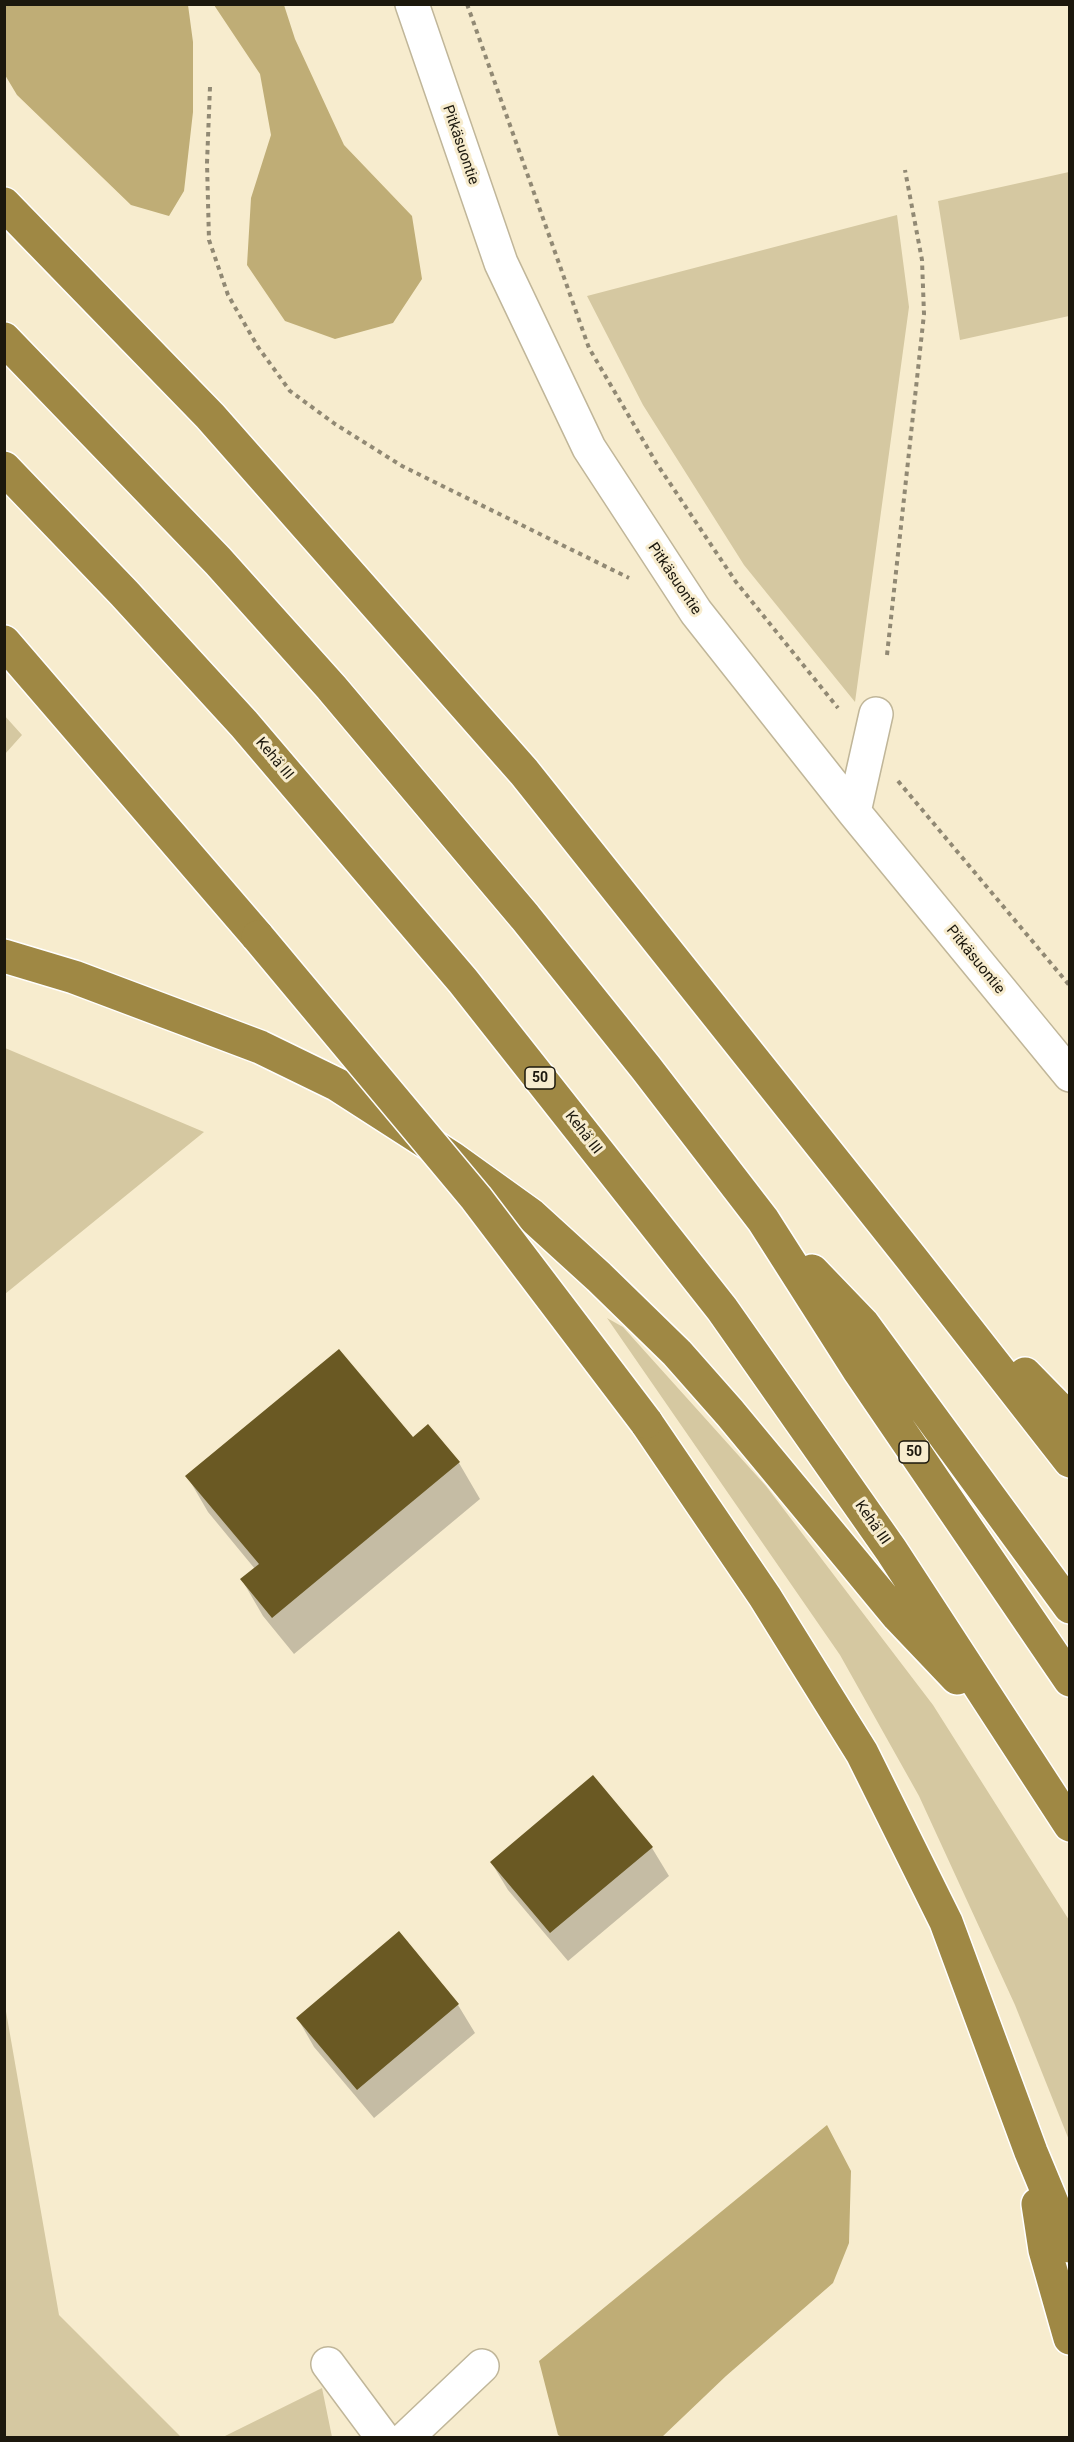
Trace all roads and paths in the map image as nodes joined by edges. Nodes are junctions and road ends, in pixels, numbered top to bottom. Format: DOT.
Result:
graph roads {
  1 [pos="412,4"];
  2 [pos="467,4"];
  3 [pos="210,87"];
  4 [pos="905,170"];
  5 [pos="4,204"];
  6 [pos="4,339"];
  7 [pos="4,468"];
  8 [pos="636,582"];
  9 [pos="4,642"];
  10 [pos="886,655"];
  11 [pos="876,714"];
  12 [pos="868,745"];
  13 [pos="854,812"];
  14 [pos="4,956"];
  15 [pos="1070,986"];
  16 [pos="1070,1075"];
  17 [pos="763,1220"];
  18 [pos="912,1259"];
  19 [pos="1070,1420"];
  20 [pos="1070,1461"];
  21 [pos="1070,1607"];
  22 [pos="1070,1680"];
  23 [pos="1015,1738"];
  24 [pos="1070,1825"];
  25 [pos="1031,2152"];
  26 [pos="1070,2246"];
  27 [pos="1070,2338"];
  28 [pos="328,2364"];
  29 [pos="482,2366"];
  30 [pos="383,2438"];
  31 [pos="406,2438"];
  1 -- 13 [label="street, Pitkäsuontie"];
  2 -- 12 [label="path"];
  3 -- 8 [label="path"];
  4 -- 10 [label="path"];
  5 -- 18 [label="highway"];
  6 -- 17 [label="highway, 50"];
  7 -- 23 [label="highway, Kehä III / 50"];
  9 -- 25 [label="highway, bridge"];
  11 -- 12 [label="street"];
  12 -- 13 [label="street"];
  12 -- 15 [label="path"];
  13 -- 16 [label="street, Pitkäsuontie"];
  14 -- 23 [label="highway"];
  17 -- 21 [label="highway"];
  17 -- 22 [label="highway, 50"];
  18 -- 19 [label="highway"];
  18 -- 20 [label="highway"];
  23 -- 24 [label="highway, Kehä III / 50"];
  25 -- 26 [label="highway"];
  25 -- 27 [label="highway"];
  28 -- 30 [label="street"];
  29 -- 31 [label="street"];
}
